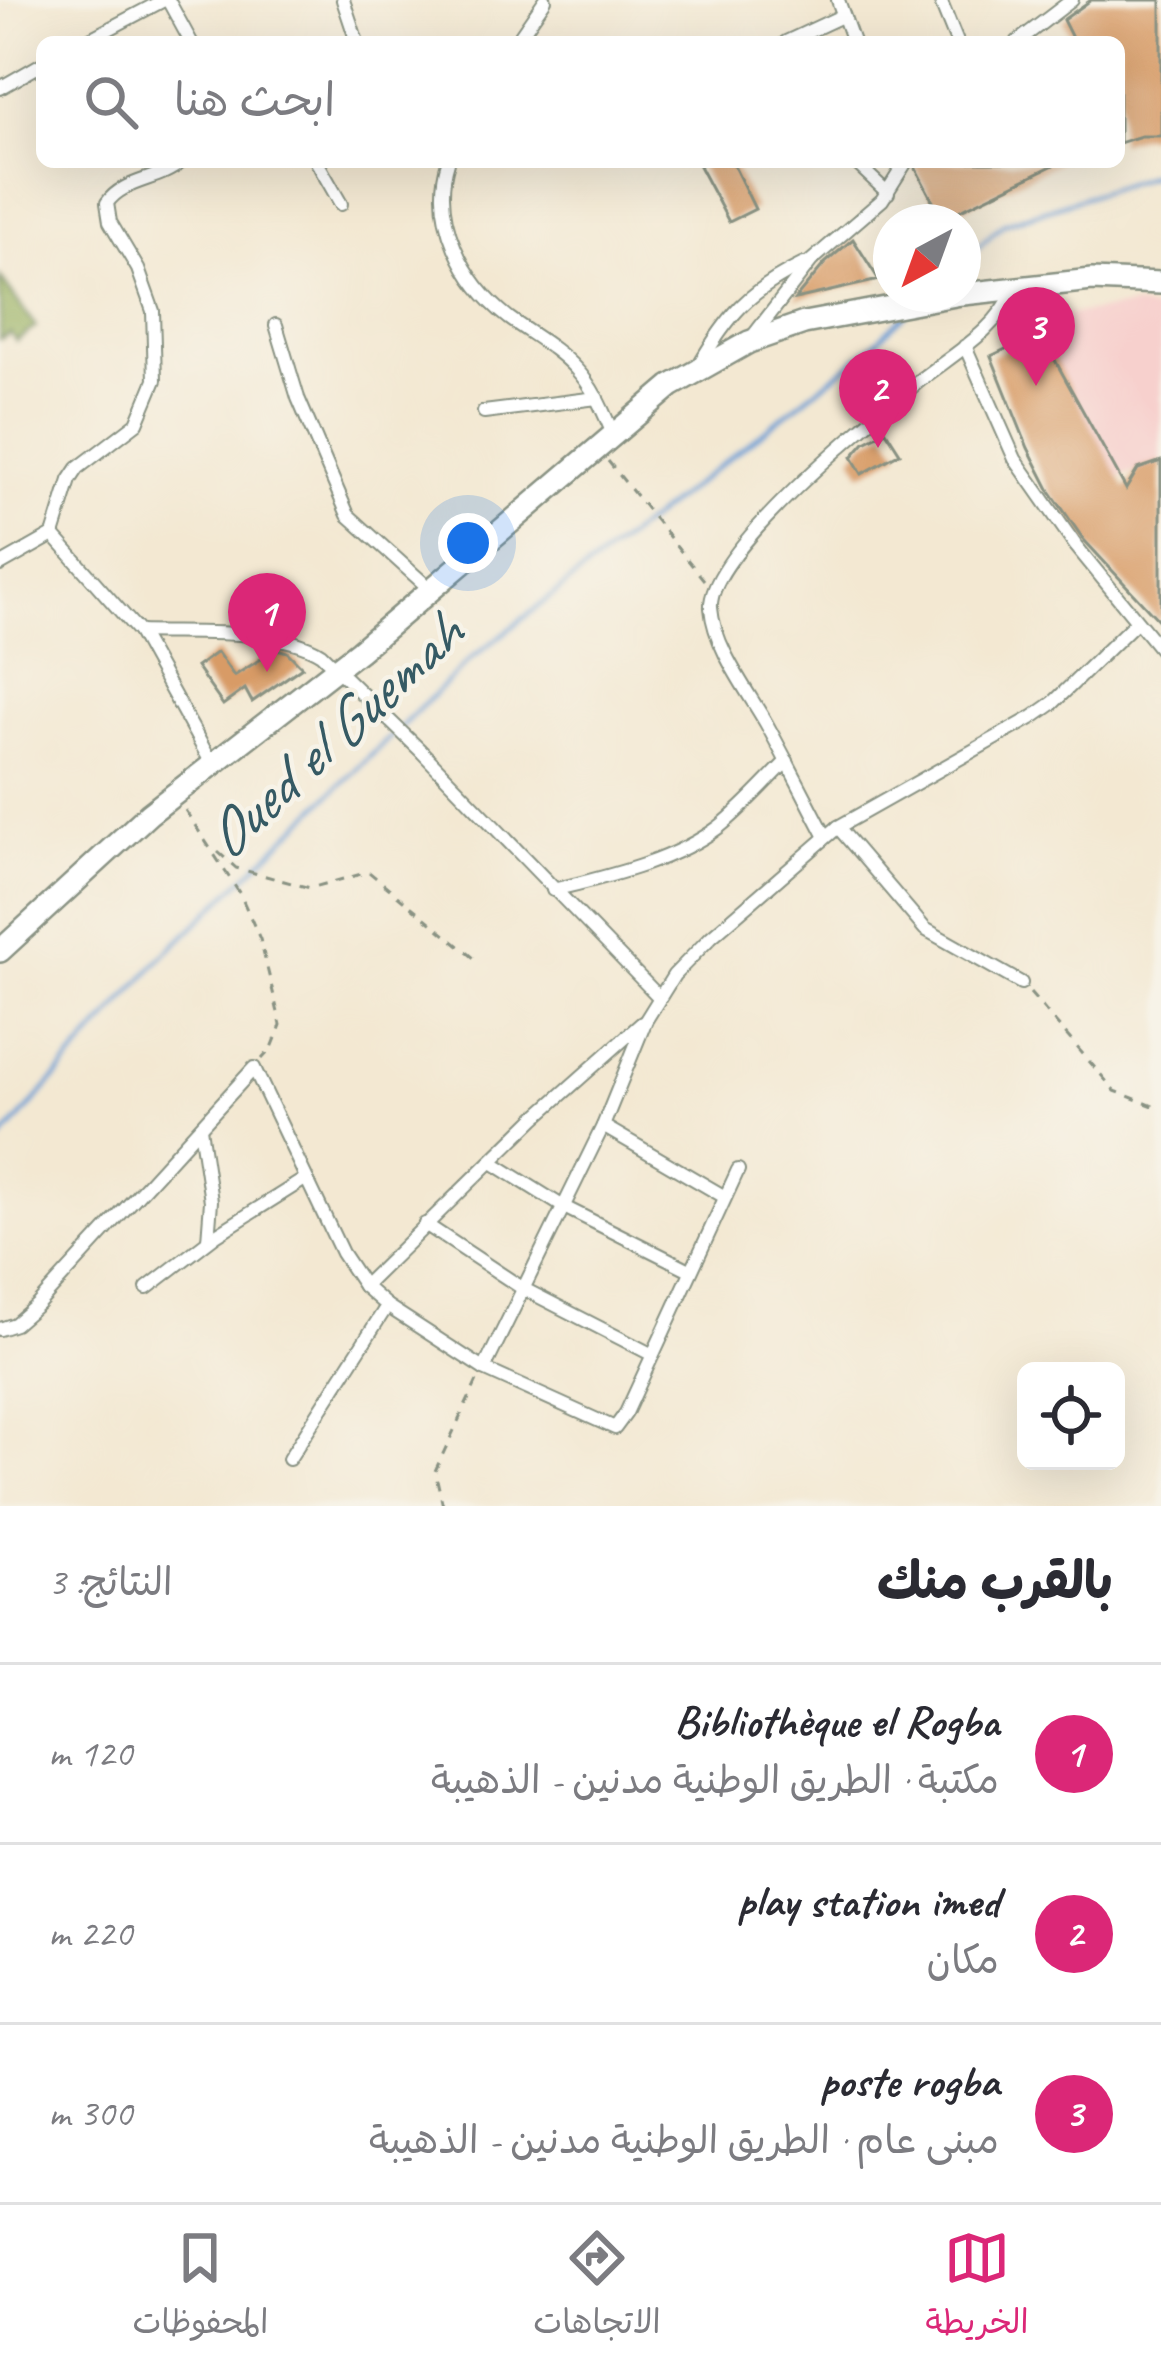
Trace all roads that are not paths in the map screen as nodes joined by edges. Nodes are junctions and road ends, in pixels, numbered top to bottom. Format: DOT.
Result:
graph roads {
  1 [pos="166,0"];
  2 [pos="343,0"];
  3 [pos="545,0"];
  4 [pos="838,0"];
  5 [pos="940,0"];
  6 [pos="1072,0"];
  7 [pos="842,16"];
  8 [pos="96,36"];
  9 [pos="187,36"];
  10 [pos="355,36"];
  11 [pos="520,36"];
  12 [pos="799,36"];
  13 [pos="850,36"];
  14 [pos="955,36"];
  15 [pos="1025,36"];
  16 [pos="36,67"];
  17 [pos="0,88"];
  18 [pos="174,168"];
  19 [pos="320,168"];
  20 [pos="446,168"];
  21 [pos="861,168"];
  22 [pos="903,168"];
  23 [pos="888,193"];
  24 [pos="341,204"];
  25 [pos="811,261"];
  26 [pos="1161,283"];
  27 [pos="1016,286"];
  28 [pos="981,291"];
  29 [pos="873,310"];
  30 [pos="276,325"];
  31 [pos="749,342"];
  32 [pos="965,346"];
  33 [pos="697,369"];
  34 [pos="597,398"];
  35 [pos="484,412"];
  36 [pos="613,434"];
  37 [pos="53,535"];
  38 [pos="1,562"];
  39 [pos="431,590"];
  40 [pos="1136,622"];
  41 [pos="139,632"];
  42 [pos="1161,650"];
  43 [pos="336,668"];
  44 [pos="787,761"];
  45 [pos="211,762"];
  46 [pos="838,827"];
  47 [pos="826,837"];
  48 [pos="553,890"];
  49 [pos="0,951"];
  50 [pos="1021,982"];
  51 [pos="658,996"];
  52 [pos="646,1020"];
  53 [pos="602,1126"];
  54 [pos="200,1128"];
  55 [pos="493,1163"];
  56 [pos="738,1170"];
  57 [pos="305,1180"];
  58 [pos="725,1197"];
  59 [pos="562,1206"];
  60 [pos="425,1224"];
  61 [pos="208,1240"];
  62 [pos="690,1270"];
  63 [pos="364,1286"];
  64 [pos="147,1288"];
  65 [pos="522,1288"];
  66 [pos="387,1306"];
  67 [pos="1,1326"];
  68 [pos="651,1354"];
  69 [pos="484,1369"];
  70 [pos="289,1459"];
  1 -- 8 [label="street"];
  1 -- 9 [label="street"];
  2 -- 10 [label="street"];
  3 -- 11 [label="street"];
  4 -- 7 [label="street"];
  5 -- 14 [label="street"];
  6 -- 15 [label="street"];
  7 -- 12 [label="street"];
  7 -- 13 [label="street"];
  16 -- 17 [label="street"];
  18 -- 37 [label="street"];
  19 -- 24 [label="street"];
  20 -- 34 [label="street"];
  21 -- 23 [label="street"];
  22 -- 23 [label="street"];
  23 -- 25 [label="street"];
  25 -- 31 [label="street"];
  25 -- 33 [label="street"];
  26 -- 27 [label="main road"];
  27 -- 28 [label="main road"];
  27 -- 32 [label="street"];
  29 -- 31 [label="main road"];
  30 -- 39 [label="street"];
  31 -- 33 [label="main road"];
  32 -- 40 [label="street"];
  32 -- 44 [label="street"];
  33 -- 36 [label="main road"];
  34 -- 35 [label="street"];
  34 -- 36 [label="street"];
  36 -- 39 [label="main road"];
  37 -- 38 [label="street"];
  37 -- 41 [label="street"];
  39 -- 43 [label="main road"];
  40 -- 42 [label="street"];
  40 -- 46 [label="street"];
  41 -- 43 [label="street"];
  41 -- 45 [label="street"];
  43 -- 45 [label="main road"];
  43 -- 48 [label="street"];
  44 -- 47 [label="street"];
  44 -- 48 [label="street"];
  45 -- 49 [label="main road"];
  46 -- 47 [label="street"];
  46 -- 50 [label="street"];
  47 -- 51 [label="street"];
  48 -- 51 [label="street"];
  51 -- 52 [label="street"];
  52 -- 53 [label="street"];
  52 -- 55 [label="street"];
  53 -- 58 [label="street"];
  53 -- 59 [label="street"];
  54 -- 57 [label="street"];
  54 -- 61 [label="street"];
  54 -- 67 [label="street"];
  55 -- 59 [label="street"];
  55 -- 60 [label="street"];
  56 -- 58 [label="street"];
  57 -- 61 [label="street"];
  57 -- 63 [label="street"];
  58 -- 62 [label="street"];
  59 -- 62 [label="street"];
  59 -- 65 [label="street"];
  60 -- 63 [label="street"];
  60 -- 65 [label="street"];
  61 -- 64 [label="street"];
  62 -- 68 [label="street"];
  63 -- 66 [label="street"];
  65 -- 68 [label="street"];
  65 -- 69 [label="street"];
  66 -- 69 [label="street"];
  66 -- 70 [label="street"];
  68 -- 69 [label="street"];
}
